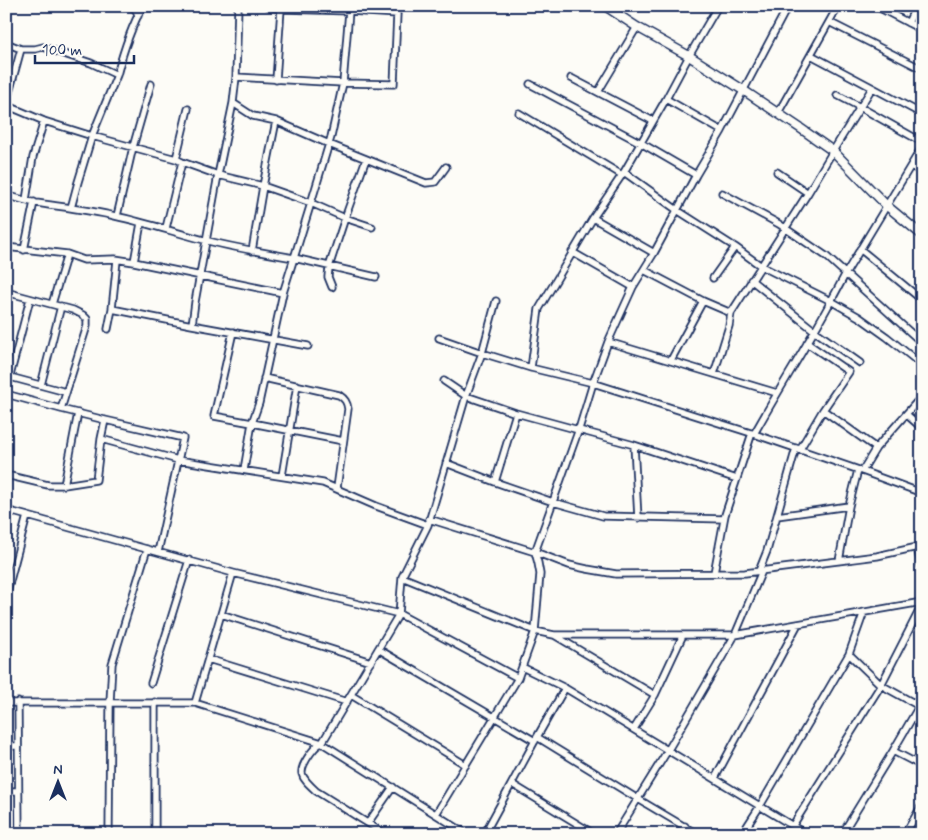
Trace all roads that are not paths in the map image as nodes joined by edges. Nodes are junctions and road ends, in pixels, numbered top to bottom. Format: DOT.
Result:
graph roads {
  1 [pos="128,6"];
  2 [pos="143,6"];
  3 [pos="238,6"];
  4 [pos="268,6"];
  5 [pos="605,6"];
  6 [pos="708,6"];
  7 [pos="788,6"];
  8 [pos="838,6"];
  9 [pos="876,6"];
  10 [pos="916,6"];
  11 [pos="717,8"];
  12 [pos="281,9"];
  13 [pos="349,11"];
  14 [pos="138,16"];
  15 [pos="830,22"];
  16 [pos="908,23"];
  17 [pos="637,27"];
  18 [pos="922,30"];
  19 [pos="6,43"];
  20 [pos="21,50"];
  21 [pos="811,55"];
  22 [pos="689,56"];
  23 [pos="922,69"];
  24 [pos="117,75"];
  25 [pos="236,77"];
  26 [pos="571,78"];
  27 [pos="276,80"];
  28 [pos="343,83"];
  29 [pos="151,84"];
  30 [pos="530,84"];
  31 [pos="872,88"];
  32 [pos="743,90"];
  33 [pos="598,92"];
  34 [pos="837,95"];
  35 [pos="666,99"];
  36 [pos="233,103"];
  37 [pos="6,104"];
  38 [pos="860,106"];
  39 [pos="188,109"];
  40 [pos="519,113"];
  41 [pos="778,113"];
  42 [pos="922,114"];
  43 [pos="44,121"];
  44 [pos="276,121"];
  45 [pos="653,121"];
  46 [pos="722,131"];
  47 [pos="92,136"];
  48 [pos="922,142"];
  49 [pos="641,143"];
  50 [pos="329,144"];
  51 [pos="133,147"];
  52 [pos="922,147"];
  53 [pos="833,151"];
  54 [pos="366,159"];
  55 [pos="179,161"];
  56 [pos="911,166"];
  57 [pos="446,167"];
  58 [pos="777,172"];
  59 [pos="922,172"];
  60 [pos="623,174"];
  61 [pos="218,175"];
  62 [pos="696,175"];
  63 [pos="263,186"];
  64 [pos="722,193"];
  65 [pos="808,193"];
  66 [pos="6,195"];
  67 [pos="26,200"];
  68 [pos="34,202"];
  69 [pos="311,204"];
  70 [pos="887,206"];
  71 [pos="71,208"];
  72 [pos="677,210"];
  73 [pos="116,216"];
  74 [pos="345,218"];
  75 [pos="593,218"];
  76 [pos="141,223"];
  77 [pos="166,228"];
  78 [pos="372,228"];
  79 [pos="785,229"];
  80 [pos="922,235"];
  81 [pos="207,240"];
  82 [pos="735,247"];
  83 [pos="6,248"];
  84 [pos="860,249"];
  85 [pos="24,250"];
  86 [pos="252,251"];
  87 [pos="572,252"];
  88 [pos="654,253"];
  89 [pos="67,254"];
  90 [pos="294,258"];
  91 [pos="117,260"];
  92 [pos="134,262"];
  93 [pos="761,266"];
  94 [pos="329,267"];
  95 [pos="644,270"];
  96 [pos="846,273"];
  97 [pos="200,276"];
  98 [pos="376,277"];
  99 [pos="713,278"];
  100 [pos="751,280"];
  101 [pos="332,287"];
  102 [pos="633,287"];
  103 [pos="6,292"];
  104 [pos="283,293"];
  105 [pos="30,299"];
  106 [pos="922,300"];
  107 [pos="496,301"];
  108 [pos="704,301"];
  109 [pos="831,301"];
  110 [pos="52,304"];
  111 [pos="61,306"];
  112 [pos="112,309"];
  113 [pos="731,313"];
  114 [pos="192,325"];
  115 [pos="108,328"];
  116 [pos="815,331"];
  117 [pos="233,332"];
  118 [pos="439,338"];
  119 [pos="272,339"];
  120 [pos="608,342"];
  121 [pos="922,342"];
  122 [pos="807,343"];
  123 [pos="308,346"];
  124 [pos="482,353"];
  125 [pos="671,360"];
  126 [pos="860,363"];
  127 [pos="922,365"];
  128 [pos="531,368"];
  129 [pos="714,374"];
  130 [pos="10,377"];
  131 [pos="264,378"];
  132 [pos="444,381"];
  133 [pos="592,383"];
  134 [pos="41,385"];
  135 [pos="297,385"];
  136 [pos="66,392"];
  137 [pos="6,393"];
  138 [pos="777,393"];
  139 [pos="466,396"];
  140 [pos="922,396"];
  141 [pos="61,409"];
  142 [pos="823,410"];
  143 [pos="78,413"];
  144 [pos="516,413"];
  145 [pos="906,414"];
  146 [pos="105,420"];
  147 [pos="252,423"];
  148 [pos="922,428"];
  149 [pos="579,429"];
  150 [pos="289,430"];
  151 [pos="753,433"];
  152 [pos="102,439"];
  153 [pos="343,441"];
  154 [pos="634,445"];
  155 [pos="798,448"];
  156 [pos="876,448"];
  157 [pos="178,460"];
  158 [pos="446,463"];
  159 [pos="244,470"];
  160 [pos="860,470"];
  161 [pos="6,476"];
  162 [pos="282,476"];
  163 [pos="737,478"];
  164 [pos="495,482"];
  165 [pos="64,486"];
  166 [pos="337,488"];
  167 [pos="922,493"];
  168 [pos="553,502"];
  169 [pos="850,506"];
  170 [pos="6,510"];
  171 [pos="27,516"];
  172 [pos="777,516"];
  173 [pos="638,518"];
  174 [pos="724,520"];
  175 [pos="429,522"];
  176 [pos="919,546"];
  177 [pos="148,549"];
  178 [pos="158,552"];
  179 [pos="535,552"];
  180 [pos="189,560"];
  181 [pos="840,561"];
  182 [pos="922,570"];
  183 [pos="760,571"];
  184 [pos="233,573"];
  185 [pos="714,573"];
  186 [pos="402,577"];
  187 [pos="6,596"];
  188 [pos="922,604"];
  189 [pos="864,612"];
  190 [pos="221,614"];
  191 [pos="400,614"];
  192 [pos="798,624"];
  193 [pos="535,631"];
  194 [pos="554,635"];
  195 [pos="683,635"];
  196 [pos="735,635"];
  197 [pos="378,649"];
  198 [pos="848,654"];
  199 [pos="208,658"];
  200 [pos="370,662"];
  201 [pos="522,667"];
  202 [pos="518,678"];
  203 [pos="151,683"];
  204 [pos="881,685"];
  205 [pos="565,688"];
  206 [pos="350,695"];
  207 [pos="655,695"];
  208 [pos="18,702"];
  209 [pos="110,702"];
  210 [pos="154,702"];
  211 [pos="347,702"];
  212 [pos="6,703"];
  213 [pos="195,703"];
  214 [pos="921,705"];
  215 [pos="495,717"];
  216 [pos="634,729"];
  217 [pos="536,739"];
  218 [pos="322,743"];
  219 [pos="6,746"];
  220 [pos="18,746"];
  221 [pos="668,750"];
  222 [pos="893,751"];
  223 [pos="466,765"];
  224 [pos="922,766"];
  225 [pos="715,778"];
  226 [pos="512,784"];
  227 [pos="393,787"];
  228 [pos="18,791"];
  229 [pos="6,792"];
  230 [pos="638,799"];
  231 [pos="922,804"];
  232 [pos="760,806"];
  233 [pos="436,814"];
  234 [pos="919,816"];
  235 [pos="368,823"];
  236 [pos="684,826"];
  237 [pos="793,826"];
  238 [pos="19,834"];
  239 [pos="109,834"];
  240 [pos="155,834"];
  241 [pos="385,834"];
  242 [pos="467,834"];
  243 [pos="484,834"];
  244 [pos="594,834"];
  245 [pos="616,834"];
  246 [pos="680,834"];
  247 [pos="697,834"];
  248 [pos="742,834"];
  249 [pos="806,834"];
  250 [pos="842,834"];
  251 [pos="905,834"];
  1 -- 14 [label="street"];
  2 -- 14 [label="street"];
  3 -- 25 [label="street"];
  4 -- 12 [label="street"];
  5 -- 17 [label="street"];
  6 -- 11 [label="street"];
  7 -- 32 [label="street"];
  8 -- 15 [label="street"];
  9 -- 16 [label="street"];
  10 -- 16 [label="street"];
  11 -- 22 [label="street"];
  12 -- 13 [label="street"];
  12 -- 27 [label="street"];
  13 -- 28 [label="street"];
  13 -- 28 [label="street"];
  14 -- 24 [label="street"];
  15 -- 21 [label="street"];
  15 -- 23 [label="street"];
  16 -- 18 [label="street"];
  17 -- 22 [label="street"];
  17 -- 33 [label="street"];
  19 -- 20 [label="street"];
  20 -- 24 [label="street"];
  20 -- 37 [label="street"];
  21 -- 31 [label="street"];
  21 -- 41 [label="street"];
  22 -- 32 [label="street"];
  22 -- 35 [label="street"];
  24 -- 47 [label="street"];
  25 -- 27 [label="street"];
  25 -- 36 [label="street"];
  26 -- 33 [label="street"];
  27 -- 28 [label="street"];
  28 -- 50 [label="street"];
  29 -- 51 [label="street"];
  30 -- 49 [label="street"];
  31 -- 38 [label="street"];
  31 -- 42 [label="street"];
  32 -- 41 [label="street"];
  32 -- 46 [label="street"];
  33 -- 45 [label="street"];
  34 -- 38 [label="street"];
  35 -- 45 [label="street"];
  35 -- 46 [label="street"];
  36 -- 44 [label="street"];
  36 -- 61 [label="street"];
  37 -- 43 [label="street"];
  38 -- 48 [label="street"];
  38 -- 53 [label="street"];
  39 -- 55 [label="street"];
  40 -- 60 [label="street"];
  41 -- 53 [label="street"];
  43 -- 47 [label="street"];
  43 -- 67 [label="street"];
  44 -- 50 [label="street"];
  44 -- 63 [label="street"];
  45 -- 49 [label="street"];
  46 -- 62 [label="street"];
  47 -- 51 [label="street"];
  47 -- 71 [label="street"];
  49 -- 60 [label="street"];
  49 -- 62 [label="street"];
  50 -- 54 [label="street"];
  50 -- 69 [label="street"];
  51 -- 55 [label="street"];
  51 -- 73 [label="street"];
  52 -- 56 [label="street"];
  53 -- 65 [label="street"];
  53 -- 70 [label="street"];
  54 -- 57 [label="street"];
  54 -- 74 [label="street"];
  55 -- 61 [label="street"];
  55 -- 77 [label="street"];
  56 -- 59 [label="street"];
  56 -- 70 [label="street"];
  58 -- 65 [label="street"];
  60 -- 72 [label="street"];
  60 -- 75 [label="street"];
  61 -- 63 [label="street"];
  61 -- 81 [label="street"];
  62 -- 72 [label="street"];
  63 -- 69 [label="street"];
  63 -- 86 [label="street"];
  64 -- 79 [label="street"];
  65 -- 79 [label="street"];
  66 -- 67 [label="street"];
  67 -- 68 [label="street"];
  68 -- 71 [label="street"];
  68 -- 85 [label="street"];
  69 -- 74 [label="street"];
  69 -- 90 [label="street"];
  70 -- 80 [label="street"];
  70 -- 84 [label="street"];
  71 -- 73 [label="street"];
  72 -- 82 [label="street"];
  72 -- 88 [label="street"];
  73 -- 76 [label="street"];
  74 -- 78 [label="street"];
  74 -- 94 [label="street"];
  75 -- 87 [label="street"];
  75 -- 88 [label="street"];
  76 -- 77 [label="street"];
  76 -- 92 [label="street"];
  77 -- 81 [label="street"];
  79 -- 93 [label="street"];
  79 -- 96 [label="street"];
  81 -- 86 [label="street"];
  81 -- 97 [label="street"];
  82 -- 93 [label="street"];
  82 -- 99 [label="street"];
  83 -- 85 [label="street"];
  84 -- 96 [label="street"];
  84 -- 106 [label="street"];
  85 -- 89 [label="street"];
  86 -- 90 [label="street"];
  87 -- 102 [label="street"];
  87 -- 128 [label="street"];
  88 -- 95 [label="street"];
  89 -- 91 [label="street"];
  89 -- 110 [label="street"];
  90 -- 94 [label="street"];
  90 -- 104 [label="street"];
  91 -- 92 [label="street"];
  91 -- 112 [label="street"];
  92 -- 97 [label="street"];
  93 -- 100 [label="street"];
  93 -- 109 [label="street"];
  94 -- 98 [label="street"];
  94 -- 101 [label="street"];
  95 -- 102 [label="street"];
  95 -- 108 [label="street"];
  96 -- 109 [label="street"];
  96 -- 121 [label="street"];
  97 -- 104 [label="street"];
  97 -- 114 [label="street"];
  100 -- 113 [label="street"];
  100 -- 116 [label="street"];
  102 -- 120 [label="street"];
  103 -- 105 [label="street"];
  104 -- 119 [label="street"];
  105 -- 110 [label="street"];
  105 -- 130 [label="street"];
  107 -- 124 [label="street"];
  108 -- 113 [label="street"];
  108 -- 125 [label="street"];
  109 -- 116 [label="street"];
  109 -- 127 [label="street"];
  110 -- 111 [label="street"];
  111 -- 134 [label="street"];
  111 -- 136 [label="street"];
  112 -- 114 [label="street"];
  112 -- 115 [label="street"];
  113 -- 129 [label="street"];
  114 -- 117 [label="street"];
  116 -- 122 [label="street"];
  116 -- 126 [label="street"];
  117 -- 119 [label="street"];
  117 -- 147 [label="street"];
  118 -- 124 [label="street"];
  119 -- 123 [label="street"];
  119 -- 131 [label="street"];
  120 -- 125 [label="street"];
  120 -- 133 [label="street"];
  122 -- 138 [label="street"];
  122 -- 142 [label="street"];
  124 -- 128 [label="street"];
  124 -- 139 [label="street"];
  125 -- 129 [label="street"];
  128 -- 133 [label="street"];
  129 -- 138 [label="street"];
  130 -- 134 [label="street"];
  130 -- 137 [label="street"];
  131 -- 135 [label="street"];
  131 -- 147 [label="street"];
  132 -- 139 [label="street"];
  133 -- 149 [label="street"];
  133 -- 151 [label="street"];
  134 -- 136 [label="street"];
  135 -- 150 [label="street"];
  135 -- 153 [label="street"];
  136 -- 141 [label="street"];
  137 -- 141 [label="street"];
  138 -- 151 [label="street"];
  139 -- 144 [label="street"];
  139 -- 158 [label="street"];
  140 -- 145 [label="street"];
  141 -- 143 [label="street"];
  142 -- 155 [label="street"];
  142 -- 156 [label="street"];
  143 -- 146 [label="street"];
  143 -- 165 [label="street"];
  144 -- 149 [label="street"];
  144 -- 164 [label="street"];
  145 -- 148 [label="street"];
  145 -- 156 [label="street"];
  146 -- 152 [label="street"];
  146 -- 157 [label="street"];
  147 -- 150 [label="street"];
  147 -- 159 [label="street"];
  149 -- 154 [label="street"];
  149 -- 168 [label="street"];
  150 -- 153 [label="street"];
  150 -- 162 [label="street"];
  151 -- 155 [label="street"];
  151 -- 163 [label="street"];
  152 -- 157 [label="street"];
  152 -- 165 [label="street"];
  153 -- 166 [label="street"];
  154 -- 163 [label="street"];
  154 -- 173 [label="street"];
  155 -- 160 [label="street"];
  155 -- 172 [label="street"];
  156 -- 160 [label="street"];
  157 -- 159 [label="street"];
  157 -- 178 [label="street"];
  158 -- 164 [label="street"];
  158 -- 175 [label="street"];
  159 -- 162 [label="street"];
  160 -- 167 [label="street"];
  160 -- 169 [label="street"];
  161 -- 165 [label="street"];
  162 -- 166 [label="street"];
  163 -- 174 [label="street"];
  164 -- 168 [label="street"];
  166 -- 175 [label="street"];
  168 -- 173 [label="street"];
  168 -- 179 [label="street"];
  169 -- 172 [label="street"];
  169 -- 181 [label="street"];
  170 -- 171 [label="street"];
  171 -- 177 [label="street"];
  171 -- 187 [label="street"];
  172 -- 183 [label="street"];
  173 -- 174 [label="street"];
  174 -- 185 [label="street"];
  175 -- 179 [label="street"];
  175 -- 186 [label="street"];
  176 -- 181 [label="street"];
  176 -- 182 [label="street"];
  177 -- 178 [label="street"];
  177 -- 209 [label="street"];
  178 -- 180 [label="street"];
  179 -- 185 [label="street"];
  179 -- 193 [label="street"];
  180 -- 184 [label="street"];
  180 -- 203 [label="street"];
  181 -- 183 [label="street"];
  183 -- 185 [label="street"];
  183 -- 196 [label="street"];
  184 -- 190 [label="street"];
  184 -- 191 [label="street"];
  186 -- 191 [label="street"];
  186 -- 193 [label="street"];
  188 -- 189 [label="street"];
  188 -- 204 [label="street"];
  189 -- 192 [label="street"];
  189 -- 198 [label="street"];
  190 -- 199 [label="street"];
  190 -- 200 [label="street"];
  191 -- 197 [label="street"];
  191 -- 202 [label="street"];
  192 -- 196 [label="street"];
  192 -- 225 [label="street"];
  193 -- 194 [label="street"];
  193 -- 201 [label="street"];
  194 -- 195 [label="street"];
  194 -- 207 [label="street"];
  195 -- 196 [label="street"];
  195 -- 207 [label="street"];
  196 -- 221 [label="street"];
  197 -- 200 [label="street"];
  197 -- 215 [label="street"];
  198 -- 204 [label="street"];
  198 -- 232 [label="street"];
  199 -- 211 [label="street"];
  199 -- 213 [label="street"];
  200 -- 206 [label="street"];
  201 -- 202 [label="street"];
  201 -- 205 [label="street"];
  202 -- 215 [label="street"];
  204 -- 214 [label="street"];
  204 -- 237 [label="street"];
  205 -- 216 [label="street"];
  205 -- 217 [label="street"];
  206 -- 211 [label="street"];
  206 -- 223 [label="street"];
  207 -- 216 [label="street"];
  208 -- 209 [label="street"];
  208 -- 212 [label="street"];
  208 -- 220 [label="street"];
  209 -- 210 [label="street"];
  209 -- 239 [label="street"];
  210 -- 213 [label="street"];
  210 -- 240 [label="street"];
  211 -- 218 [label="street"];
  213 -- 218 [label="street"];
  214 -- 222 [label="street"];
  215 -- 217 [label="street"];
  215 -- 223 [label="street"];
  216 -- 221 [label="street"];
  217 -- 226 [label="street"];
  217 -- 230 [label="street"];
  218 -- 227 [label="street"];
  218 -- 235 [label="street"];
  219 -- 220 [label="street"];
  220 -- 228 [label="street"];
  221 -- 225 [label="street"];
  221 -- 230 [label="street"];
  222 -- 224 [label="street"];
  222 -- 250 [label="street"];
  223 -- 233 [label="street"];
  225 -- 232 [label="street"];
  226 -- 243 [label="street"];
  226 -- 244 [label="street"];
  227 -- 233 [label="street"];
  227 -- 235 [label="street"];
  228 -- 229 [label="street"];
  228 -- 238 [label="street"];
  230 -- 236 [label="street"];
  230 -- 245 [label="street"];
  231 -- 234 [label="street"];
  232 -- 237 [label="street"];
  232 -- 248 [label="street"];
  233 -- 242 [label="street"];
  234 -- 251 [label="street"];
  235 -- 241 [label="street"];
  236 -- 246 [label="street"];
  236 -- 247 [label="street"];
  237 -- 249 [label="street"];
}
